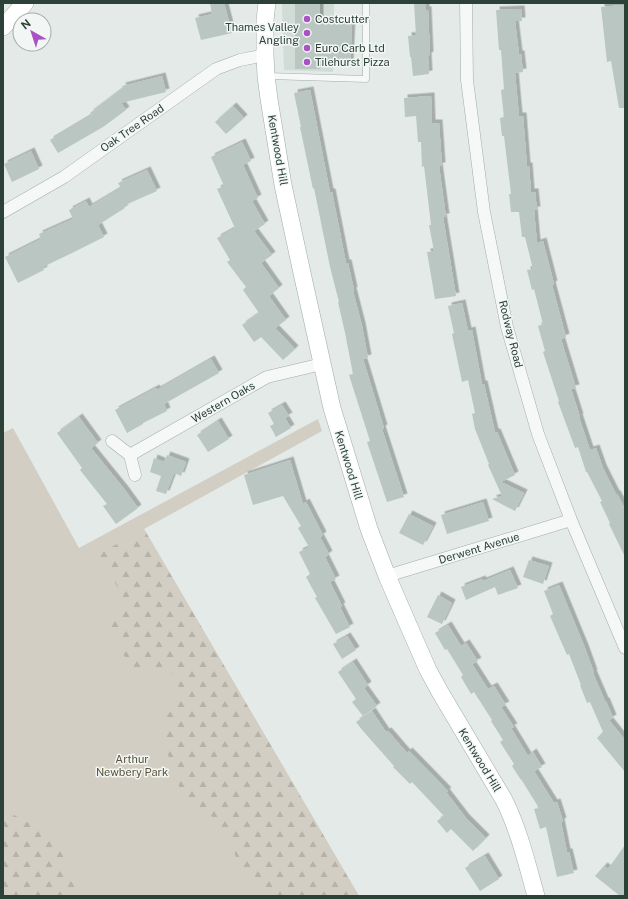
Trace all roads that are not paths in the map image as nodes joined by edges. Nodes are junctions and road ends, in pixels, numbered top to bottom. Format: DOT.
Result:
graph roads {
  1 [pos="25,3"];
  2 [pos="267,3"];
  3 [pos="366,3"];
  4 [pos="466,3"];
  5 [pos="3,27"];
  6 [pos="265,55"];
  7 [pos="266,76"];
  8 [pos="3,212"];
  9 [pos="322,364"];
  10 [pos="112,441"];
  11 [pos="130,455"];
  12 [pos="135,475"];
  13 [pos="571,520"];
  14 [pos="387,576"];
  15 [pos="625,648"];
  16 [pos="536,896"];
  1 -- 5 [label="street"];
  2 -- 6 [label="street, Kentwood Hill"];
  3 -- 7 [label="lane"];
  4 -- 13 [label="street, Rodway Road"];
  6 -- 7 [label="street, Kentwood Hill"];
  6 -- 8 [label="street, Oak Tree Road"];
  7 -- 9 [label="street, Kentwood Hill"];
  9 -- 11 [label="street, Western Oaks"];
  9 -- 14 [label="street, Kentwood Hill"];
  10 -- 11 [label="street"];
  11 -- 12 [label="street"];
  13 -- 14 [label="street, Derwent Avenue"];
  13 -- 15 [label="street, Rodway Road"];
  14 -- 16 [label="street, Kentwood Hill"];
}
